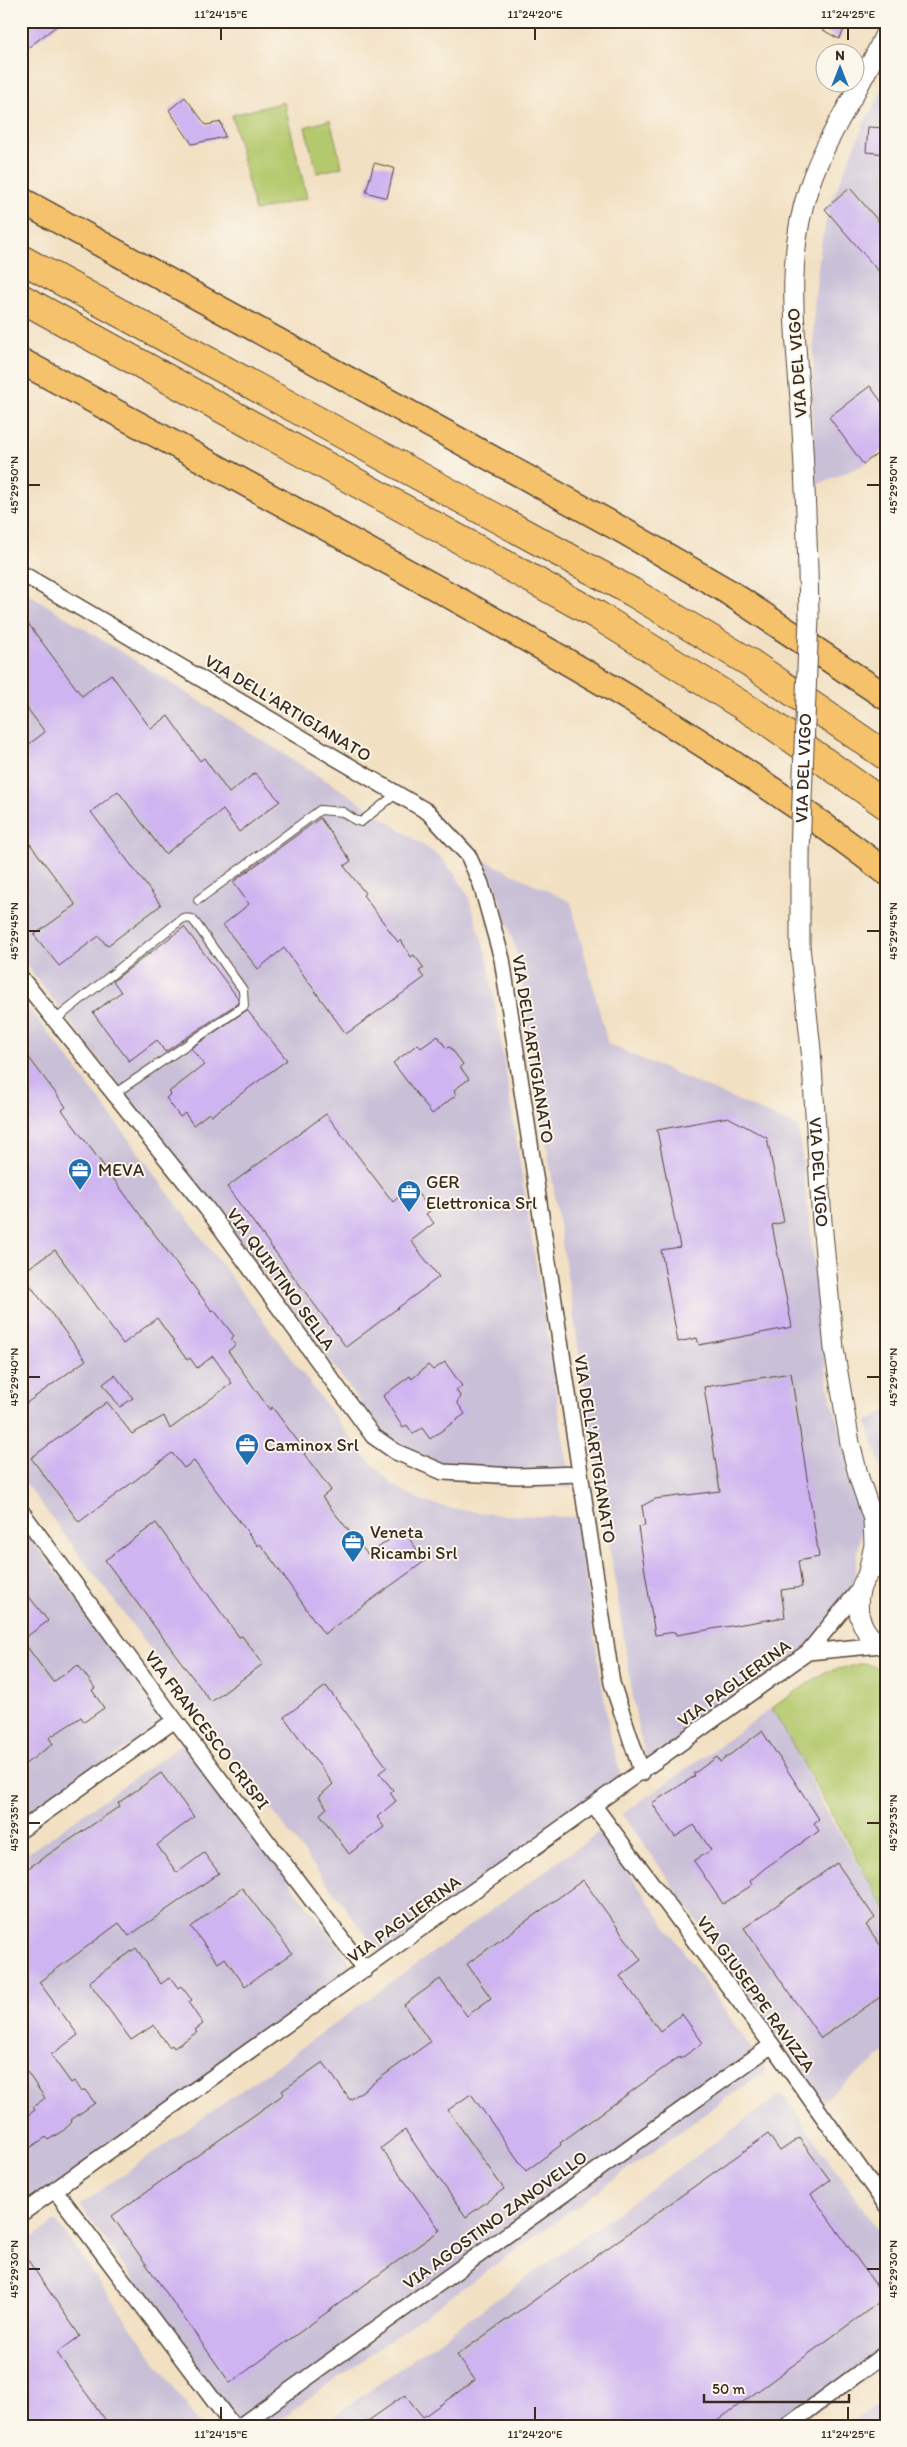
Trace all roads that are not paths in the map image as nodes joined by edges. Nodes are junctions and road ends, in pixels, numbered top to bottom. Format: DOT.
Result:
graph roads {
  1 [pos="886,31"];
  2 [pos="21,200"];
  3 [pos="21,259"];
  4 [pos="21,298"];
  5 [pos="21,361"];
  6 [pos="21,573"];
  7 [pos="886,697"];
  8 [pos="886,756"];
  9 [pos="396,794"];
  10 [pos="886,804"];
  11 [pos="886,872"];
  12 [pos="198,900"];
  13 [pos="21,978"];
  14 [pos="54,1020"];
  15 [pos="114,1094"];
  16 [pos="580,1474"];
  17 [pos="21,1511"];
  18 [pos="879,1525"];
  19 [pos="886,1561"];
  20 [pos="863,1583"];
  21 [pos="883,1646"];
  22 [pos="808,1652"];
  23 [pos="175,1720"];
  24 [pos="642,1772"];
  25 [pos="594,1806"];
  26 [pos="21,1830"];
  27 [pos="366,1970"];
  28 [pos="772,2045"];
  29 [pos="54,2190"];
  30 [pos="886,2205"];
  31 [pos="21,2214"];
  32 [pos="886,2353"];
  33 [pos="233,2426"];
  34 [pos="240,2426"];
  35 [pos="786,2426"];
  1 -- 18 [label="street, VIA DEL VIGO, bridge"];
  2 -- 7 [label="highway"];
  3 -- 8 [label="highway"];
  4 -- 10 [label="highway"];
  5 -- 11 [label="highway"];
  6 -- 9 [label="street, VIA DELL'ARTIGIANATO"];
  9 -- 12 [label="lane"];
  9 -- 16 [label="street, VIA DELL'ARTIGIANATO"];
  13 -- 14 [label="street, VIA QUINTINO SELLA"];
  14 -- 15 [label="street, VIA QUINTINO SELLA"];
  14 -- 15 [label="lane"];
  15 -- 16 [label="street, VIA QUINTINO SELLA"];
  16 -- 24 [label="street, VIA DELL'ARTIGIANATO"];
  17 -- 23 [label="street, VIA FRANCESCO CRISPI"];
  18 -- 20 [label="street, VIA DEL VIGO"];
  19 -- 20 [label="street"];
  20 -- 21 [label="street, VIA DEL VIGO"];
  20 -- 22 [label="street, VIA PAGLIERINA"];
  21 -- 22 [label="street, VIA PAGLIERINA"];
  22 -- 24 [label="street, VIA PAGLIERINA"];
  23 -- 26 [label="street"];
  23 -- 27 [label="street, VIA FRANCESCO CRISPI"];
  24 -- 25 [label="street, VIA PAGLIERINA"];
  25 -- 27 [label="street, VIA PAGLIERINA"];
  25 -- 28 [label="street, VIA GIUSEPPE RAVIZZA"];
  27 -- 29 [label="street, VIA PAGLIERINA"];
  28 -- 30 [label="street, VIA GIUSEPPE RAVIZZA"];
  28 -- 34 [label="street, VIA AGOSTINO ZANOVELLO"];
  29 -- 31 [label="street, VIA PAGLIERINA"];
  29 -- 33 [label="street"];
  32 -- 35 [label="street"];
}
